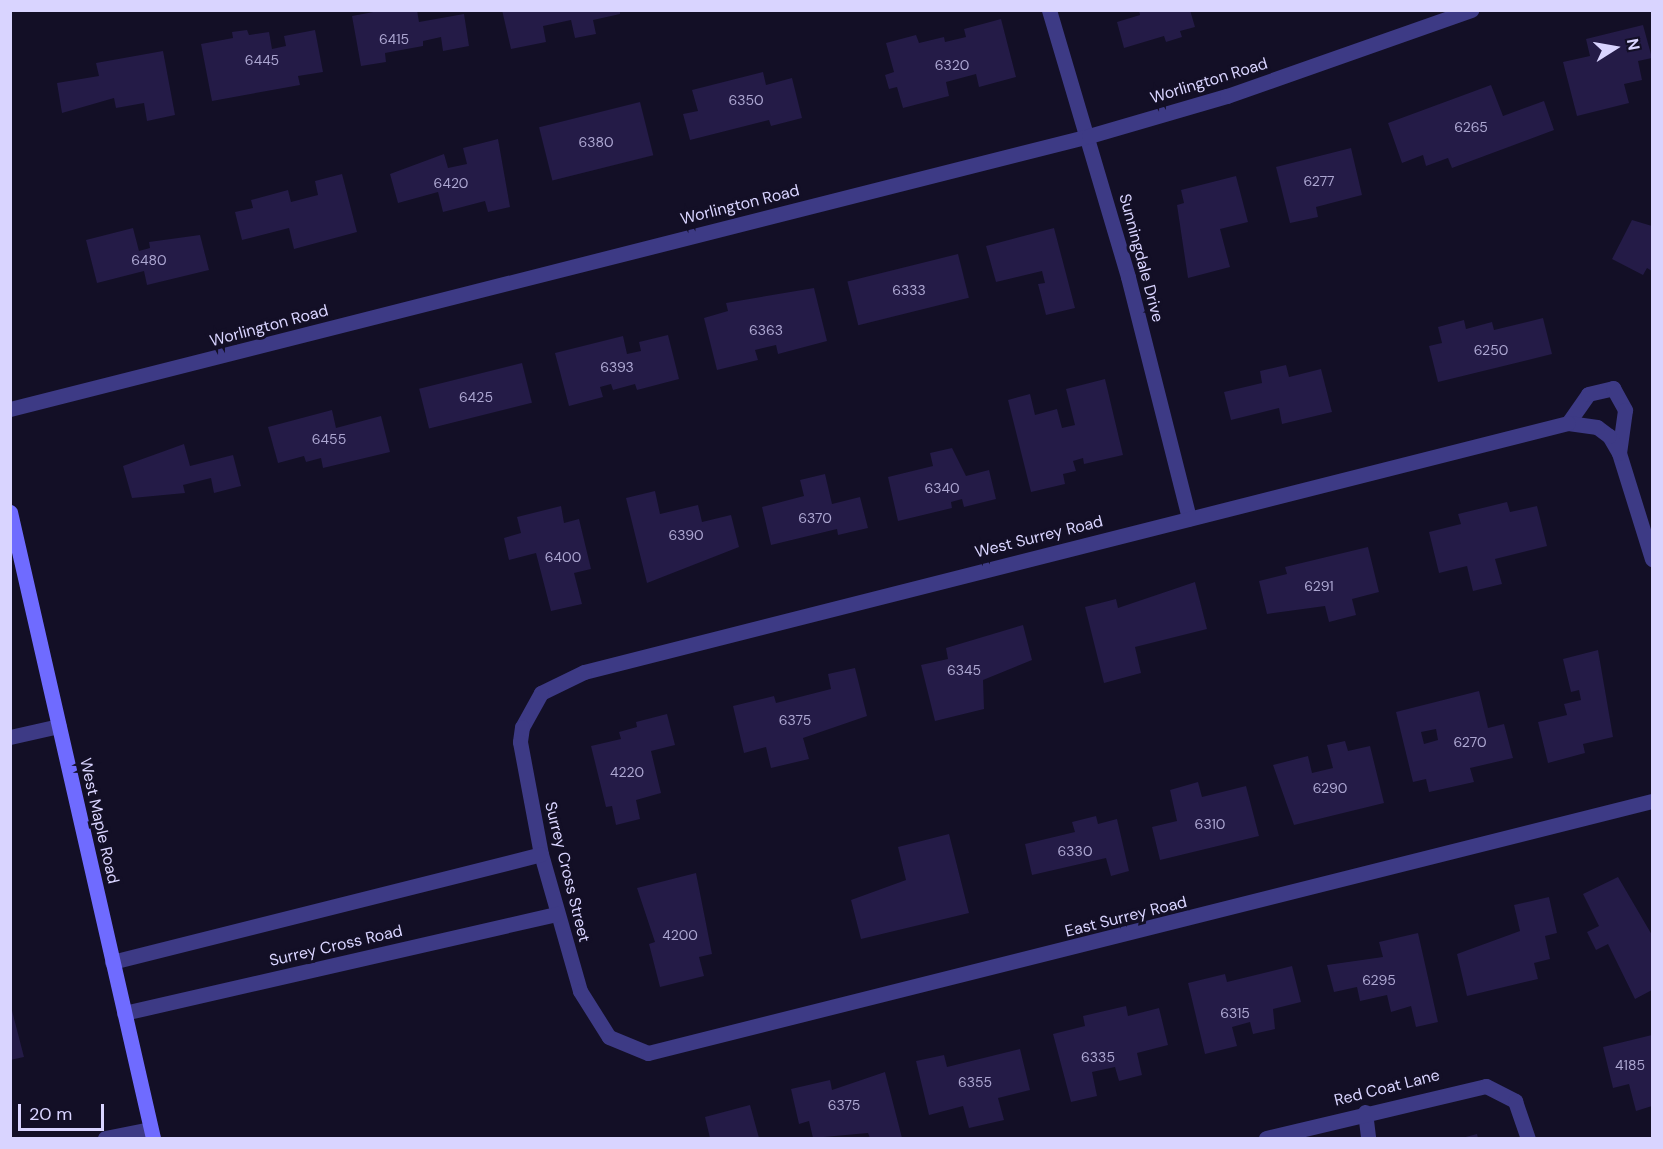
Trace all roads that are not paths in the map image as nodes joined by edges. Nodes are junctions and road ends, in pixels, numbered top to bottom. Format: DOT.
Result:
graph roads {
  1 [pos="1049,10"];
  2 [pos="1471,10"];
  3 [pos="1089,136"];
  4 [pos="10,409"];
  5 [pos="1568,423"];
  6 [pos="1619,453"];
  7 [pos="10,512"];
  8 [pos="1189,518"];
  9 [pos="1653,559"];
  10 [pos="531,709"];
  11 [pos="59,726"];
  12 [pos="10,737"];
  13 [pos="1653,801"];
  14 [pos="541,854"];
  15 [pos="557,914"];
  16 [pos="112,962"];
  17 [pos="124,1013"];
  18 [pos="609,1037"];
  19 [pos="1365,1112"];
  20 [pos="151,1134"];
  21 [pos="105,1138"];
  22 [pos="1266,1138"];
  23 [pos="1368,1138"];
  24 [pos="1528,1138"];
  1 -- 3 [label="street, Sunningdale Drive"];
  2 -- 3 [label="street, Worlington Road"];
  3 -- 4 [label="street, Worlington Road"];
  3 -- 8 [label="street, Sunningdale Drive"];
  5 -- 6 [label="street, West Surrey Road"];
  5 -- 6 [label="street"];
  5 -- 8 [label="street, West Surrey Road"];
  6 -- 9 [label="street"];
  7 -- 11 [label="main road, West Maple Road"];
  8 -- 10 [label="street, West Surrey Road"];
  10 -- 14 [label="street, Surrey Cross Street"];
  11 -- 12 [label="street"];
  11 -- 16 [label="main road, West Maple Road"];
  13 -- 18 [label="street, East Surrey Road"];
  14 -- 15 [label="street, Surrey Cross Street"];
  14 -- 16 [label="street"];
  15 -- 17 [label="street, Surrey Cross Road"];
  15 -- 18 [label="street, Surrey Cross Street"];
  16 -- 17 [label="main road, West Maple Road"];
  17 -- 20 [label="main road, West Maple Road"];
  19 -- 22 [label="street, Red Coat Lane"];
  19 -- 23 [label="street"];
  19 -- 24 [label="street, Red Coat Lane"];
  20 -- 21 [label="street"];
}
